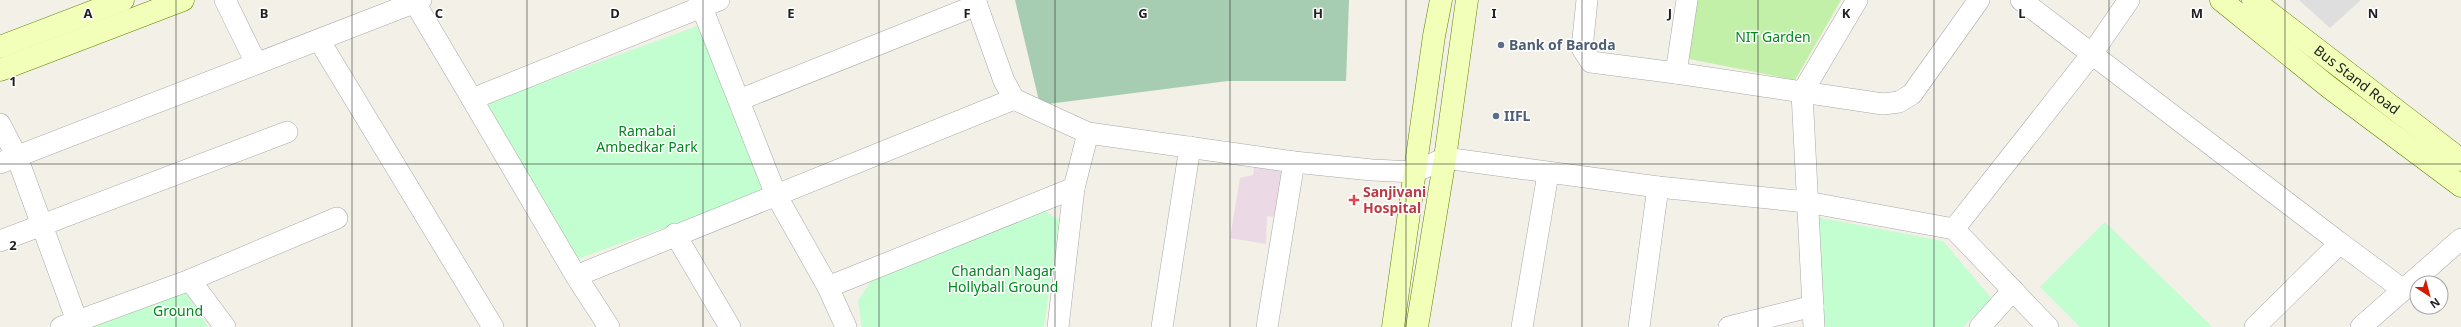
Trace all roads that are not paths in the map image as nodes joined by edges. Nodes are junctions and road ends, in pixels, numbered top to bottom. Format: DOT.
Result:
graph roads {
  1 [pos="123,0"];
  2 [pos="183,0"];
  3 [pos="225,0"];
  4 [pos="1441,0"];
  5 [pos="1467,0"];
  6 [pos="1587,0"];
  7 [pos="1687,0"];
  8 [pos="1857,0"];
  9 [pos="1979,0"];
  10 [pos="2021,0"];
  11 [pos="2129,0"];
  12 [pos="2221,0"];
  13 [pos="2253,0"];
  14 [pos="418,1"];
  15 [pos="707,2"];
  16 [pos="976,3"];
  17 [pos="319,40"];
  18 [pos="0,47"];
  19 [pos="2091,55"];
  20 [pos="256,63"];
  21 [pos="0,70"];
  22 [pos="1676,73"];
  23 [pos="1802,93"];
  24 [pos="472,99"];
  25 [pos="1014,99"];
  26 [pos="739,100"];
  27 [pos="0,124"];
  28 [pos="287,132"];
  29 [pos="1088,133"];
  30 [pos="1190,147"];
  31 [pos="1445,158"];
  32 [pos="8,160"];
  33 [pos="2461,160"];
  34 [pos="1294,162"];
  35 [pos="1415,172"];
  36 [pos="1548,174"];
  37 [pos="2461,186"];
  38 [pos="1658,187"];
  39 [pos="1074,188"];
  40 [pos="776,195"];
  41 [pos="1807,202"];
  42 [pos="337,218"];
  43 [pos="43,224"];
  44 [pos="1954,229"];
  45 [pos="675,234"];
  46 [pos="2461,239"];
  47 [pos="0,241"];
  48 [pos="2340,243"];
  49 [pos="576,276"];
  50 [pos="190,280"];
  51 [pos="828,287"];
  52 [pos="2402,289"];
  53 [pos="2013,290"];
  54 [pos="1813,306"];
  55 [pos="69,324"];
  56 [pos="224,327"];
  57 [pos="493,327"];
  58 [pos="609,327"];
  59 [pos="730,327"];
  60 [pos="846,327"];
  61 [pos="1058,327"];
  62 [pos="1162,327"];
  63 [pos="1267,327"];
  64 [pos="1393,327"];
  65 [pos="1418,327"];
  66 [pos="1522,327"];
  67 [pos="1639,327"];
  68 [pos="1729,327"];
  69 [pos="1814,327"];
  70 [pos="1980,327"];
  71 [pos="2048,327"];
  72 [pos="2255,327"];
  73 [pos="2361,327"];
  1 -- 18 [label="main road"];
  2 -- 21 [label="main road"];
  3 -- 20 [label="street"];
  4 -- 35 [label="main road"];
  5 -- 31 [label="main road"];
  6 -- 22 [label="street"];
  7 -- 22 [label="street"];
  8 -- 23 [label="street"];
  9 -- 23 [label="street"];
  10 -- 19 [label="street"];
  11 -- 19 [label="street"];
  12 -- 37 [label="main road"];
  13 -- 33 [label="main road, Bus Stand Road"];
  14 -- 17 [label="street"];
  14 -- 24 [label="street"];
  15 -- 24 [label="street"];
  15 -- 26 [label="street"];
  16 -- 25 [label="street"];
  16 -- 26 [label="street"];
  17 -- 20 [label="street"];
  17 -- 57 [label="street"];
  19 -- 44 [label="street"];
  19 -- 48 [label="street"];
  20 -- 32 [label="street"];
  22 -- 23 [label="street"];
  23 -- 41 [label="street"];
  24 -- 49 [label="street"];
  25 -- 29 [label="street"];
  25 -- 40 [label="street"];
  26 -- 40 [label="street"];
  27 -- 32 [label="street"];
  28 -- 43 [label="street"];
  29 -- 30 [label="street"];
  29 -- 39 [label="street"];
  30 -- 34 [label="street"];
  30 -- 62 [label="street"];
  31 -- 35 [label="street"];
  31 -- 36 [label="street"];
  31 -- 65 [label="main road"];
  32 -- 43 [label="street"];
  34 -- 35 [label="street"];
  34 -- 63 [label="street"];
  35 -- 64 [label="main road"];
  36 -- 38 [label="street"];
  36 -- 66 [label="street"];
  38 -- 41 [label="street"];
  38 -- 67 [label="street"];
  39 -- 51 [label="street"];
  39 -- 61 [label="street"];
  40 -- 45 [label="street"];
  40 -- 51 [label="street"];
  41 -- 44 [label="street"];
  41 -- 54 [label="street"];
  42 -- 50 [label="street"];
  43 -- 47 [label="street"];
  43 -- 55 [label="street"];
  44 -- 53 [label="street"];
  45 -- 49 [label="street"];
  45 -- 59 [label="street"];
  46 -- 52 [label="street"];
  48 -- 52 [label="street"];
  48 -- 72 [label="street"];
  49 -- 58 [label="street"];
  50 -- 55 [label="street"];
  50 -- 56 [label="street"];
  51 -- 60 [label="street"];
  52 -- 73 [label="street"];
  53 -- 70 [label="street"];
  53 -- 71 [label="street"];
  54 -- 68 [label="street"];
  54 -- 69 [label="street"];
}
